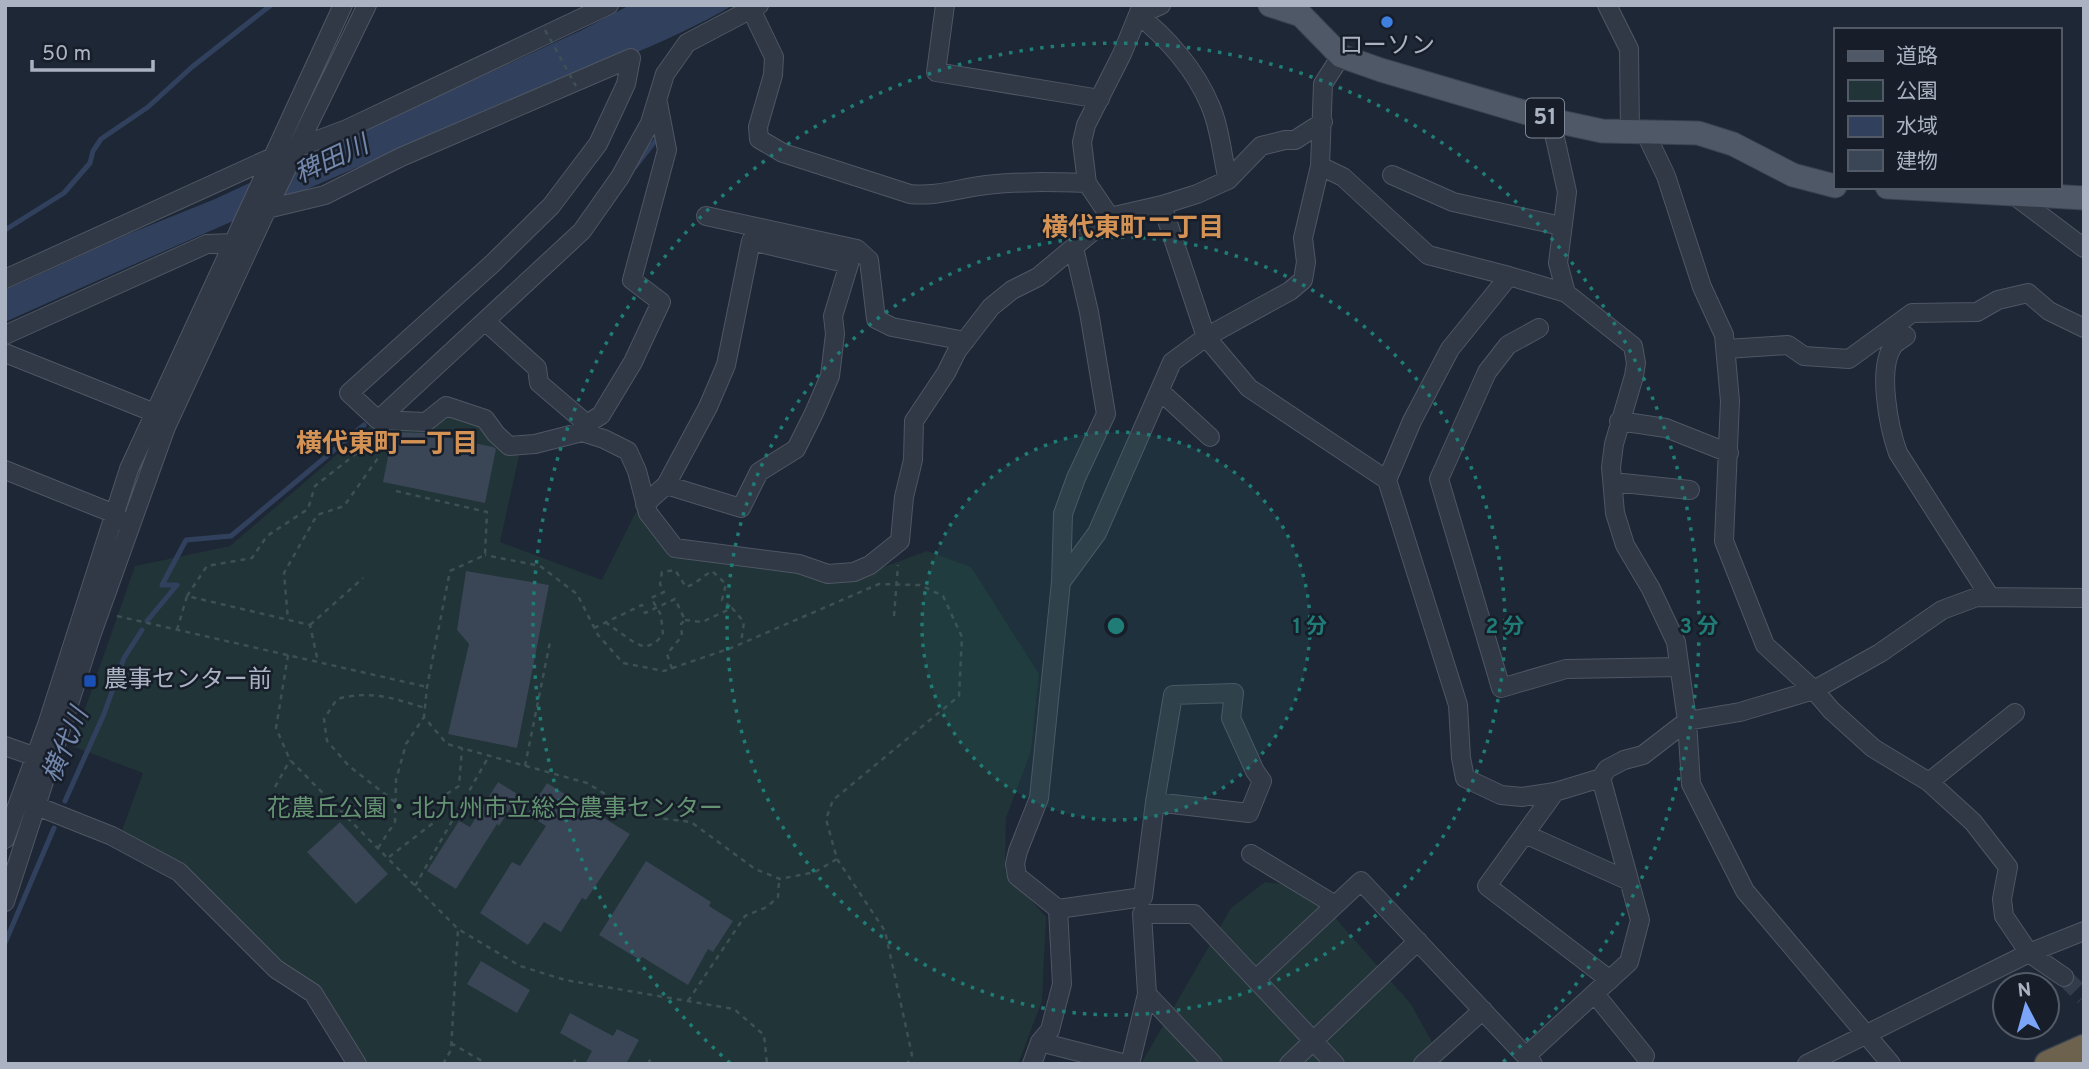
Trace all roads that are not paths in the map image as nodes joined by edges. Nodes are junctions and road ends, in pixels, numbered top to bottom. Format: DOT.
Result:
graph roads {
  1 [pos="343,5"];
  2 [pos="367,5"];
  3 [pos="609,5"];
  4 [pos="945,5"];
  5 [pos="1161,5"];
  6 [pos="1270,5"];
  7 [pos="1607,5"];
  8 [pos="754,7"];
  9 [pos="1140,10"];
  10 [pos="1302,10"];
  11 [pos="1341,56"];
  12 [pos="657,99"];
  13 [pos="1100,99"];
  14 [pos="1551,120"];
  15 [pos="1323,122"];
  16 [pos="1638,132"];
  17 [pos="300,146"];
  18 [pos="275,156"];
  19 [pos="1320,166"];
  20 [pos="1392,175"];
  21 [pos="1228,180"];
  22 [pos="1087,183"];
  23 [pos="1834,186"];
  24 [pos="1928,189"];
  25 [pos="2011,193"];
  26 [pos="2084,198"];
  27 [pos="1162,205"];
  28 [pos="265,214"];
  29 [pos="706,216"];
  30 [pos="1110,217"];
  31 [pos="1561,226"];
  32 [pos="233,243"];
  33 [pos="1074,247"];
  34 [pos="2084,248"];
  35 [pos="1509,276"];
  36 [pos="5,279"];
  37 [pos="1566,293"];
  38 [pos="485,321"];
  39 [pos="1539,328"];
  40 [pos="2084,328"];
  41 [pos="5,335"];
  42 [pos="1906,336"];
  43 [pos="1206,337"];
  44 [pos="965,341"];
  45 [pos="1726,349"];
  46 [pos="5,353"];
  47 [pos="1160,391"];
  48 [pos="155,413"];
  49 [pos="378,420"];
  50 [pos="1619,421"];
  51 [pos="584,428"];
  52 [pos="1210,437"];
  53 [pos="1729,453"];
  54 [pos="5,470"];
  55 [pos="1387,480"];
  56 [pos="1612,482"];
  57 [pos="666,485"];
  58 [pos="1690,490"];
  59 [pos="646,504"];
  60 [pos="115,514"];
  61 [pos="130,527"];
  62 [pos="1061,582"];
  63 [pos="1990,597"];
  64 [pos="2084,598"];
  65 [pos="1679,667"];
  66 [pos="1814,690"];
  67 [pos="2015,713"];
  68 [pos="1687,721"];
  69 [pos="5,746"];
  70 [pos="36,757"];
  71 [pos="1601,778"];
  72 [pos="1929,782"];
  73 [pos="1555,792"];
  74 [pos="19,799"];
  75 [pos="1155,802"];
  76 [pos="38,806"];
  77 [pos="1525,834"];
  78 [pos="5,839"];
  79 [pos="1251,854"];
  80 [pos="1628,880"];
  81 [pos="6,899"];
  82 [pos="1335,905"];
  83 [pos="1058,909"];
  84 [pos="2084,931"];
  85 [pos="1418,942"];
  86 [pos="2029,953"];
  87 [pos="2064,977"];
  88 [pos="1256,979"];
  89 [pos="1610,980"];
  90 [pos="1147,994"];
  91 [pos="1595,994"];
  92 [pos="1483,1010"];
  93 [pos="1865,1034"];
  94 [pos="1314,1040"];
  95 [pos="1040,1042"];
  96 [pos="2084,1048"];
  97 [pos="1644,1056"];
  98 [pos="2084,1056"];
  99 [pos="1530,1060"];
  100 [pos="1426,1063"];
  101 [pos="357,1064"];
  102 [pos="1032,1064"];
  103 [pos="1128,1064"];
  104 [pos="1213,1064"];
  105 [pos="1289,1064"];
  106 [pos="1335,1064"];
  107 [pos="1807,1064"];
  108 [pos="1891,1064"];
  109 [pos="2049,1064"];
  110 [pos="2063,1064"];
  1 -- 18 [label="street"];
  2 -- 17 [label="street"];
  3 -- 17 [label="street"];
  4 -- 13 [label="street"];
  5 -- 9 [label="street"];
  6 -- 10 [label="main road, 51"];
  7 -- 16 [label="street"];
  8 -- 12 [label="street"];
  8 -- 22 [label="street"];
  9 -- 13 [label="street"];
  9 -- 21 [label="street"];
  10 -- 11 [label="main road, 51"];
  11 -- 14 [label="main road, 51"];
  11 -- 15 [label="street"];
  12 -- 38 [label="street"];
  12 -- 51 [label="street"];
  13 -- 22 [label="street"];
  14 -- 16 [label="main road, 51"];
  14 -- 31 [label="street"];
  15 -- 19 [label="street"];
  15 -- 21 [label="street"];
  16 -- 23 [label="main road, 51"];
  16 -- 45 [label="street"];
  17 -- 18 [label="street"];
  17 -- 28 [label="street"];
  18 -- 32 [label="street"];
  18 -- 36 [label="street"];
  19 -- 35 [label="street"];
  19 -- 43 [label="street"];
  20 -- 31 [label="street"];
  21 -- 27 [label="street"];
  22 -- 30 [label="street"];
  24 -- 25 [label="main road"];
  25 -- 26 [label="main road"];
  25 -- 34 [label="street"];
  27 -- 30 [label="street"];
  27 -- 43 [label="street"];
  28 -- 49 [label="street"];
  28 -- 61 [label="street"];
  29 -- 44 [label="street"];
  30 -- 33 [label="street"];
  31 -- 37 [label="street"];
  32 -- 41 [label="street"];
  32 -- 48 [label="street"];
  33 -- 44 [label="street"];
  33 -- 62 [label="street"];
  35 -- 37 [label="street"];
  35 -- 55 [label="street"];
  37 -- 50 [label="street"];
  38 -- 49 [label="street"];
  38 -- 51 [label="street"];
  39 -- 65 [label="street"];
  40 -- 45 [label="street"];
  42 -- 63 [label="street"];
  43 -- 47 [label="street"];
  43 -- 55 [label="street"];
  44 -- 59 [label="street"];
  45 -- 53 [label="street"];
  46 -- 48 [label="street"];
  47 -- 52 [label="street"];
  47 -- 62 [label="street"];
  48 -- 60 [label="street"];
  49 -- 51 [label="street"];
  50 -- 53 [label="street"];
  50 -- 56 [label="street"];
  51 -- 59 [label="street"];
  53 -- 66 [label="street"];
  54 -- 60 [label="street"];
  55 -- 73 [label="street"];
  56 -- 58 [label="street"];
  56 -- 65 [label="street"];
  57 -- 57 [label="street"];
  57 -- 59 [label="street"];
  60 -- 61 [label="street"];
  60 -- 70 [label="street"];
  61 -- 76 [label="street"];
  62 -- 83 [label="street"];
  63 -- 64 [label="street"];
  63 -- 66 [label="street"];
  65 -- 68 [label="street"];
  66 -- 68 [label="street"];
  66 -- 72 [label="street"];
  67 -- 72 [label="street"];
  68 -- 71 [label="street"];
  68 -- 93 [label="street"];
  69 -- 70 [label="street"];
  70 -- 74 [label="street"];
  71 -- 73 [label="street"];
  71 -- 80 [label="street"];
  72 -- 86 [label="street"];
  73 -- 77 [label="street"];
  74 -- 76 [label="street"];
  74 -- 78 [label="street"];
  75 -- 75 [label="street"];
  75 -- 83 [label="street"];
  76 -- 81 [label="street"];
  76 -- 101 [label="street"];
  77 -- 80 [label="street"];
  77 -- 89 [label="street"];
  79 -- 82 [label="street"];
  80 -- 89 [label="street"];
  82 -- 85 [label="street"];
  82 -- 88 [label="street"];
  83 -- 95 [label="street"];
  84 -- 86 [label="street"];
  85 -- 92 [label="street"];
  85 -- 94 [label="street"];
  86 -- 87 [label="street"];
  86 -- 93 [label="street"];
  88 -- 90 [label="street"];
  88 -- 94 [label="street"];
  89 -- 91 [label="street"];
  90 -- 103 [label="street"];
  90 -- 104 [label="street"];
  91 -- 97 [label="street"];
  91 -- 99 [label="street"];
  92 -- 99 [label="street"];
  92 -- 100 [label="street"];
  93 -- 107 [label="street"];
  93 -- 108 [label="street"];
  94 -- 105 [label="street"];
  94 -- 106 [label="street"];
  95 -- 102 [label="street"];
  95 -- 103 [label="street"];
  96 -- 109 [label="highway"];
  98 -- 110 [label="highway"];
}
